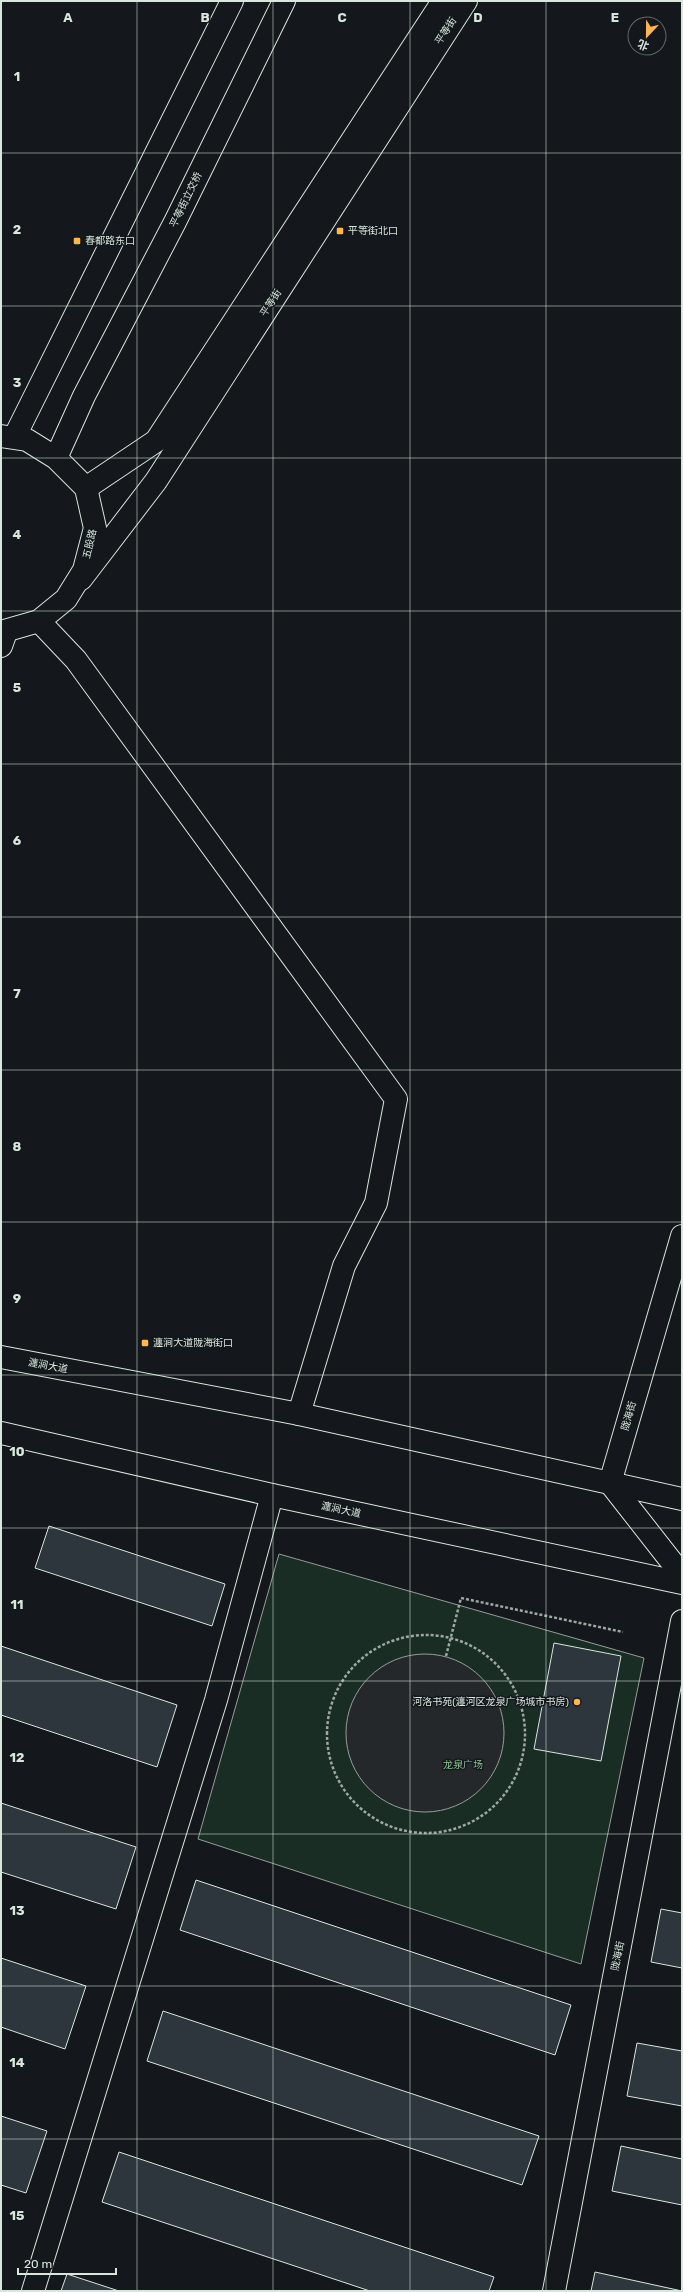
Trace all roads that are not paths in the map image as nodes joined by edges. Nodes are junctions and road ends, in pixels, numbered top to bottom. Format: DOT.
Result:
graph roads {
  1 [pos="232,1"];
  2 [pos="284,1"];
  3 [pos="443,1"];
  4 [pos="466,1"];
  5 [pos="7,437"];
  6 [pos="56,458"];
  7 [pos="86,488"];
  8 [pos="66,599"];
  9 [pos="39,621"];
  10 [pos="3,637"];
  11 [pos="682,1236"];
  12 [pos="1,1357"];
  13 [pos="299,1414"];
  14 [pos="1,1433"];
  15 [pos="610,1483"];
  16 [pos="272,1495"];
  17 [pos="682,1499"];
  18 [pos="682,1575"];
  19 [pos="682,1583"];
  20 [pos="682,1621"];
  21 [pos="33,2291"];
  22 [pos="554,2291"];
  1 -- 5 [label="street"];
  2 -- 6 [label="street, 平等街立交桥"];
  3 -- 7 [label="street, 平等街"];
  4 -- 8 [label="street, 平等街"];
  5 -- 6 [label="street"];
  6 -- 7 [label="street"];
  7 -- 8 [label="street, 五股路"];
  8 -- 9 [label="street, 五股路"];
  9 -- 10 [label="street, 五股路"];
  9 -- 13 [label="street"];
  11 -- 15 [label="street, 陇海街"];
  12 -- 13 [label="street, 瀍涧大道"];
  13 -- 15 [label="street, 瀍涧大道"];
  14 -- 16 [label="street, 瀍涧大道"];
  15 -- 17 [label="street, 瀍涧大道"];
  15 -- 18 [label="street"];
  16 -- 19 [label="street, 瀍涧大道"];
  16 -- 21 [label="street"];
  20 -- 22 [label="street, 陇海街"];
}
